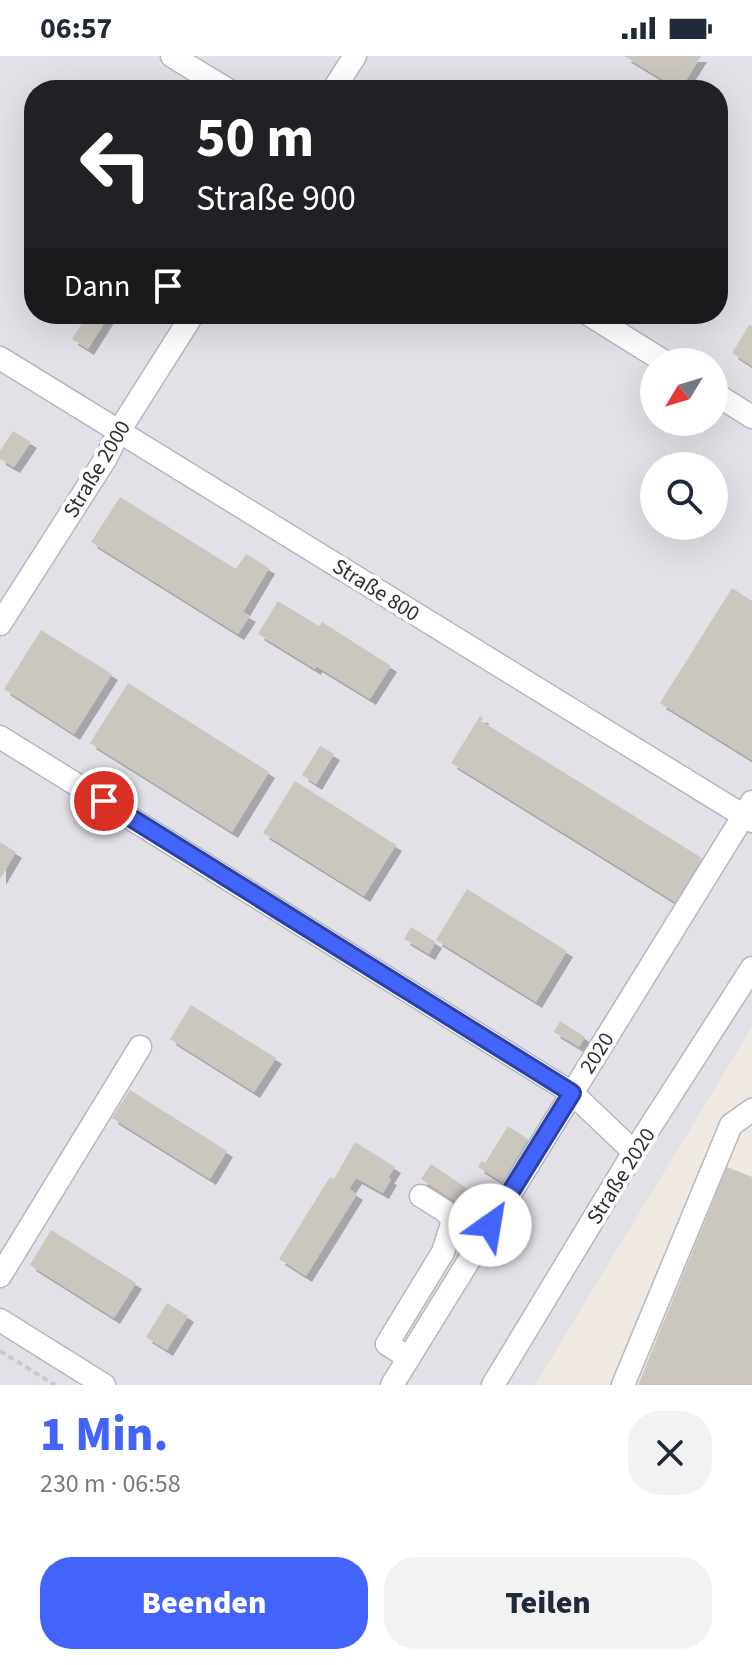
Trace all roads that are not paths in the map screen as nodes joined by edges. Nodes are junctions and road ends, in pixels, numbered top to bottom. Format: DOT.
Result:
graph roads {
  1 [pos="172,56"];
  2 [pos="355,56"];
  3 [pos="212,80"];
  4 [pos="339,80"];
  5 [pos="187,324"];
  6 [pos="604,324"];
  7 [pos="643,348"];
  8 [pos="0,358"];
  9 [pos="728,402"];
  10 [pos="752,417"];
  11 [pos="119,431"];
  12 [pos="0,624"];
  13 [pos="0,737"];
  14 [pos="749,813"];
  15 [pos="752,968"];
  16 [pos="140,1047"];
  17 [pos="572,1093"];
  18 [pos="752,1110"];
  19 [pos="634,1152"];
  20 [pos="421,1196"];
  21 [pos="0,1276"];
  22 [pos="0,1320"];
  23 [pos="409,1358"];
  24 [pos="104,1385"];
  25 [pos="392,1385"];
  26 [pos="493,1385"];
  27 [pos="623,1385"];
  1 -- 3 [label="lane"];
  2 -- 4 [label="lane"];
  5 -- 11 [label="lane, Straße 2000"];
  6 -- 7 [label="lane"];
  8 -- 11 [label="lane, Straße 800"];
  9 -- 10 [label="lane"];
  11 -- 12 [label="lane, Straße 2000"];
  11 -- 14 [label="lane, Straße 800"];
  13 -- 17 [label="lane"];
  14 -- 17 [label="lane, 2020"];
  15 -- 19 [label="lane, Straße 2020"];
  16 -- 21 [label="lane"];
  17 -- 19 [label="lane"];
  17 -- 23 [label="lane, 2020"];
  18 -- 27 [label="lane"];
  19 -- 26 [label="lane, Straße 2020"];
  20 -- 23 [label="lane"];
  22 -- 24 [label="lane"];
  23 -- 25 [label="lane, 2020"];
}
